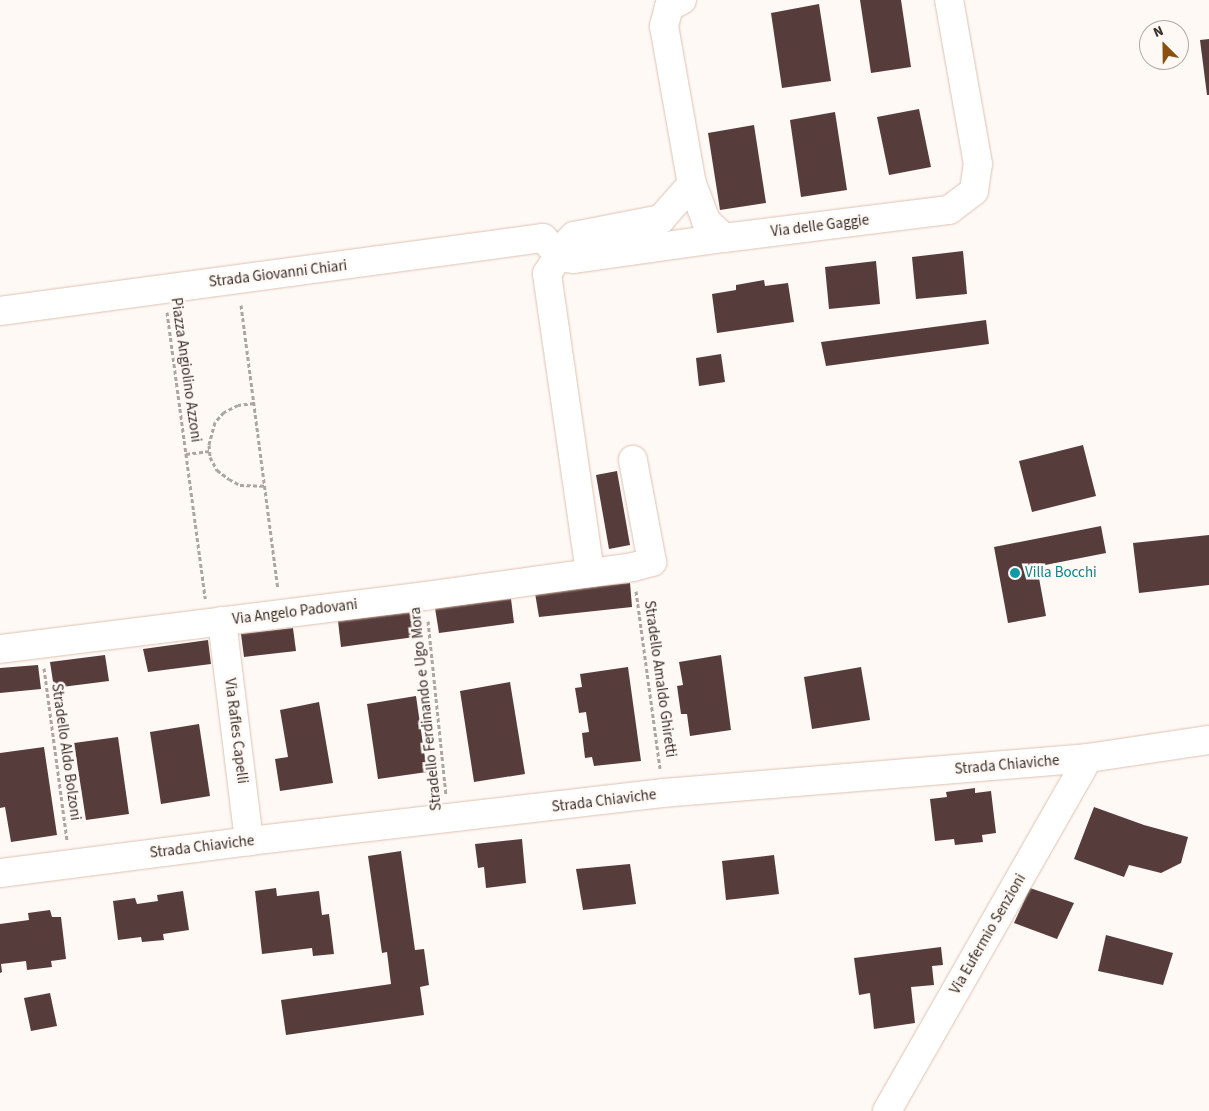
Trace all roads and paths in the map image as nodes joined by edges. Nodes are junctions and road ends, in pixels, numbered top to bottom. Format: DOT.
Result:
graph roads {
  1 [pos="682,0"];
  2 [pos="949,0"];
  3 [pos="692,184"];
  4 [pos="724,238"];
  5 [pos="559,252"];
  6 [pos="238,279"];
  7 [pos="164,289"];
  8 [pos="0,311"];
  9 [pos="254,403"];
  10 [pos="210,451"];
  11 [pos="186,454"];
  12 [pos="633,460"];
  13 [pos="265,486"];
  14 [pos="633,567"];
  15 [pos="590,573"];
  16 [pos="425,596"];
  17 [pos="282,613"];
  18 [pos="215,622"];
  19 [pos="40,644"];
  20 [pos="0,649"];
  21 [pos="1209,740"];
  22 [pos="1088,758"];
  23 [pos="664,793"];
  24 [pos="448,820"];
  25 [pos="250,841"];
  26 [pos="70,863"];
  27 [pos="0,873"];
  28 [pos="887,1111"];
  1 -- 3 [label="street"];
  2 -- 4 [label="street, Via delle Gaggie"];
  3 -- 4 [label="street"];
  3 -- 5 [label="street, Strada Giovanni Chiari"];
  4 -- 5 [label="street, Strada Giovanni Chiari"];
  5 -- 6 [label="street, Strada Giovanni Chiari"];
  5 -- 15 [label="street"];
  6 -- 7 [label="street, Strada Giovanni Chiari"];
  6 -- 9 [label="path"];
  7 -- 8 [label="street, Strada Giovanni Chiari"];
  7 -- 11 [label="path, Piazza Angiolino Azzoni"];
  9 -- 10 [label="path, Piazza Angiolino Azzoni"];
  9 -- 13 [label="path"];
  10 -- 11 [label="path, Piazza Angiolino Azzoni"];
  10 -- 13 [label="path, Piazza Angiolino Azzoni"];
  11 -- 18 [label="path, Piazza Angiolino Azzoni"];
  12 -- 14 [label="street, Via Angelo Padovani"];
  13 -- 17 [label="path"];
  14 -- 15 [label="street, Via Angelo Padovani"];
  14 -- 23 [label="path, Stradello Amaldo Ghiretti"];
  15 -- 16 [label="street, Via Angelo Padovani"];
  16 -- 17 [label="street, Via Angelo Padovani"];
  16 -- 24 [label="path, Stradello Ferdinando e Ugo Mora"];
  17 -- 18 [label="street, Via Angelo Padovani"];
  18 -- 19 [label="street, Via Angelo Padovani"];
  18 -- 25 [label="street, Via Rafles Capelli"];
  19 -- 20 [label="street, Via Angelo Padovani"];
  19 -- 26 [label="path, Stradello Aldo Bolzoni"];
  21 -- 22 [label="street, Strada Chiaviche"];
  22 -- 23 [label="street, Strada Chiaviche"];
  22 -- 28 [label="street, Via Eufermio Senzioni"];
  23 -- 24 [label="street, Strada Chiaviche"];
  24 -- 25 [label="street, Strada Chiaviche"];
  25 -- 26 [label="street, Strada Chiaviche"];
  26 -- 27 [label="street, Strada Chiaviche"];
}
